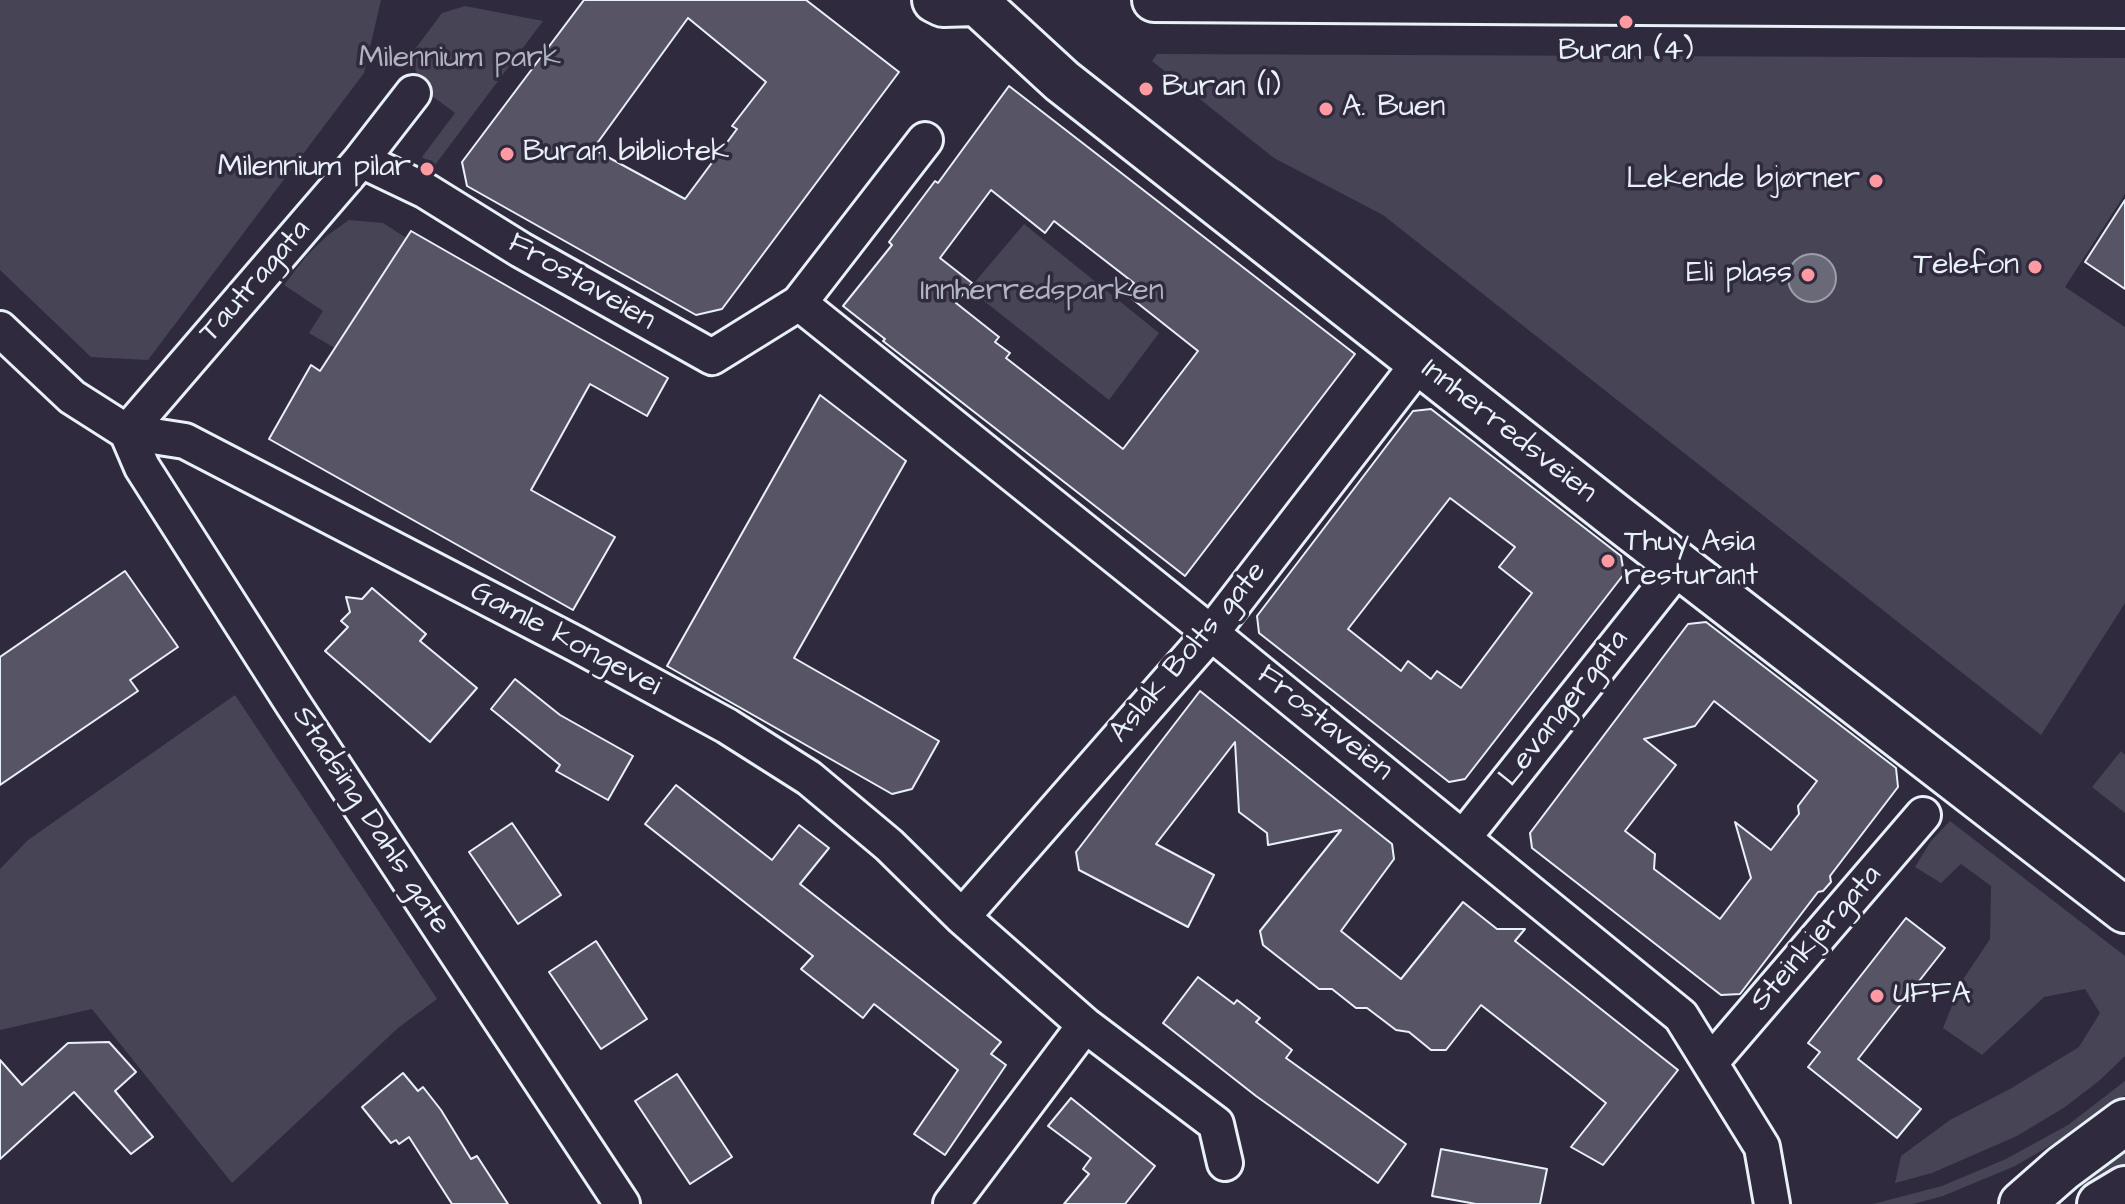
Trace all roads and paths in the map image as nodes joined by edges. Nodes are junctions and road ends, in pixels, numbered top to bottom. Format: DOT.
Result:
graph roads {
  1 [pos="1154,0"];
  2 [pos="974,1"];
  3 [pos="1442,1"];
  4 [pos="1675,2"];
  5 [pos="2055,3"];
  6 [pos="2125,6"];
  7 [pos="413,93"];
  8 [pos="925,140"];
  9 [pos="361,160"];
  10 [pos="799,303"];
  11 [pos="0,329"];
  12 [pos="1406,380"];
  13 [pos="127,432"];
  14 [pos="1668,580"];
  15 [pos="1211,633"];
  16 [pos="1923,815"];
  17 [pos="1463,838"];
  18 [pos="2125,910"];
  19 [pos="962,917"];
  20 [pos="1085,1025"];
  21 [pos="1710,1063"];
  22 [pos="2125,1122"];
  23 [pos="1225,1163"];
  24 [pos="2125,1189"];
  25 [pos="622,1204"];
  26 [pos="951,1204"];
  27 [pos="1772,1204"];
  28 [pos="2022,1204"];
  29 [pos="2100,1204"];
  1 -- 3 [label="street"];
  2 -- 18 [label="main road, Innherredsveien"];
  3 -- 4 [label="street"];
  4 -- 5 [label="street"];
  5 -- 6 [label="street"];
  7 -- 9 [label="street, Tautragata"];
  8 -- 10 [label="street, Frostaveien"];
  9 -- 10 [label="street, Frostaveien"];
  9 -- 13 [label="street, Tautragata"];
  10 -- 15 [label="street, Frostaveien"];
  11 -- 13 [label="street, Gamle kongevei"];
  12 -- 15 [label="street, Aslak Bolts gate"];
  13 -- 19 [label="street, Gamle kongevei"];
  13 -- 25 [label="street, Stadsing Dahls gate"];
  14 -- 17 [label="street, Levangergata"];
  15 -- 17 [label="street, Frostaveien"];
  15 -- 19 [label="street, Aslak Bolts gate"];
  16 -- 21 [label="street, Steinkjergata"];
  17 -- 21 [label="street, Frostaveien"];
  19 -- 20 [label="street, Gamle kongevei"];
  20 -- 23 [label="street, Gamle kongevei"];
  20 -- 26 [label="street"];
  21 -- 27 [label="street, Frostaveien"];
  22 -- 28 [label="main road"];
  24 -- 29 [label="main road"];
}
